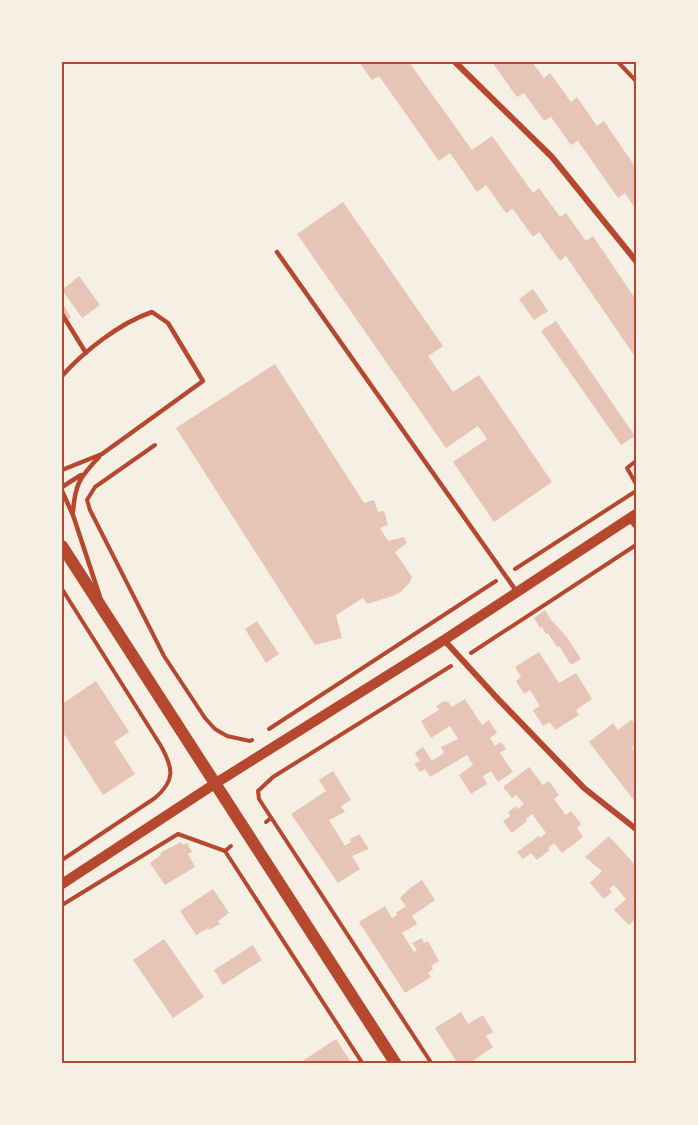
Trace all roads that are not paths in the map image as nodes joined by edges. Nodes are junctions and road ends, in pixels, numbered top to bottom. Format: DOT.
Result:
graph roads {
  1 [pos="455,62"];
  2 [pos="277,252"];
  3 [pos="636,261"];
  4 [pos="62,314"];
  5 [pos="86,352"];
  6 [pos="62,376"];
  7 [pos="102,454"];
  8 [pos="62,470"];
  9 [pos="83,474"];
  10 [pos="62,489"];
  11 [pos="72,515"];
  12 [pos="634,520"];
  13 [pos="62,546"];
  14 [pos="517,592"];
  15 [pos="106,614"];
  16 [pos="444,640"];
  17 [pos="216,783"];
  18 [pos="636,829"];
  19 [pos="62,884"];
  20 [pos="396,1064"];
  1 -- 3 [label="street"];
  2 -- 14 [label="lane"];
  4 -- 5 [label="lane"];
  5 -- 6 [label="lane"];
  5 -- 7 [label="lane"];
  7 -- 8 [label="lane"];
  7 -- 9 [label="lane"];
  9 -- 10 [label="lane"];
  9 -- 11 [label="lane"];
  10 -- 11 [label="lane"];
  11 -- 15 [label="lane"];
  12 -- 14 [label="street"];
  13 -- 15 [label="main road"];
  14 -- 16 [label="street"];
  15 -- 17 [label="main road"];
  16 -- 17 [label="street"];
  16 -- 18 [label="street"];
  17 -- 19 [label="street"];
  17 -- 20 [label="main road"];
}
